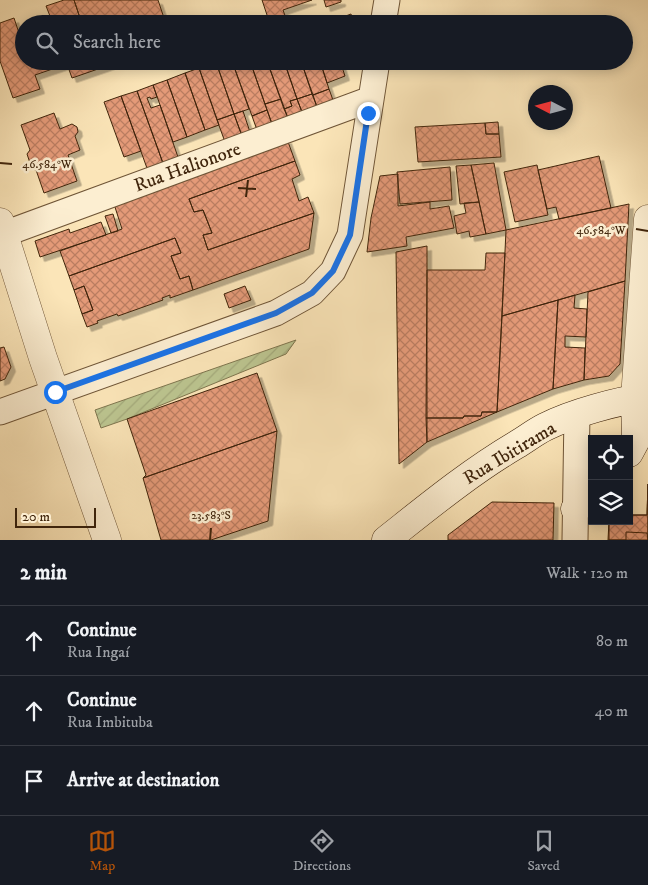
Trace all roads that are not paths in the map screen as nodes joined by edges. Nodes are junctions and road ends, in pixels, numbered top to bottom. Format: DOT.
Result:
graph roads {
  1 [pos="386,0"];
  2 [pos="384,15"];
  3 [pos="376,70"];
  4 [pos="371,98"];
  5 [pos="648,219"];
  6 [pos="2,228"];
  7 [pos="55,392"];
  8 [pos="642,398"];
  9 [pos="0,412"];
  10 [pos="577,414"];
  11 [pos="633,445"];
  12 [pos="584,503"];
  13 [pos="107,540"];
  14 [pos="386,540"];
  15 [pos="575,540"];
  1 -- 2 [label="street"];
  3 -- 4 [label="street"];
  4 -- 6 [label="street, Rua Halionore"];
  4 -- 7 [label="street"];
  5 -- 8 [label="street"];
  6 -- 7 [label="street"];
  7 -- 9 [label="street"];
  7 -- 13 [label="street"];
  8 -- 10 [label="street, Rua Ibitirama"];
  8 -- 11 [label="street"];
  10 -- 12 [label="street"];
  10 -- 14 [label="street, Rua Ibitirama"];
  12 -- 15 [label="street"];
}
